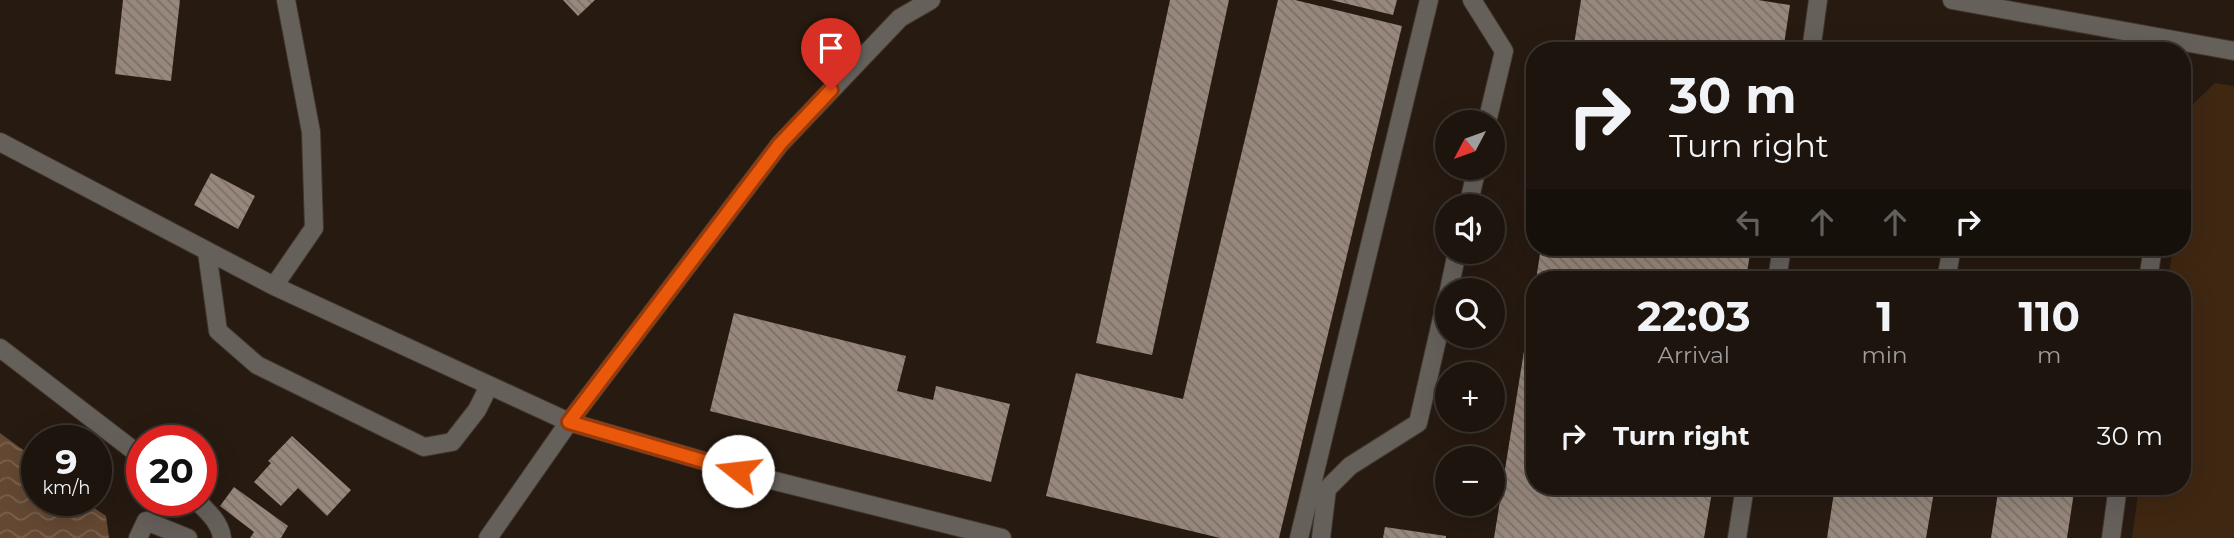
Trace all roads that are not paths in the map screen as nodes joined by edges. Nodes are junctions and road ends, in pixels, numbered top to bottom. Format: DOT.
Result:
graph roads {
  1 [pos="286,0"];
  2 [pos="931,0"];
  3 [pos="1429,0"];
  4 [pos="1472,0"];
  5 [pos="1818,0"];
  6 [pos="1952,0"];
  7 [pos="1812,42"];
  8 [pos="2162,42"];
  9 [pos="2191,47"];
  10 [pos="2234,51"];
  11 [pos="1491,110"];
  12 [pos="0,142"];
  13 [pos="207,252"];
  14 [pos="274,286"];
  15 [pos="0,348"];
  16 [pos="1435,348"];
  17 [pos="489,386"];
  18 [pos="569,422"];
  19 [pos="126,445"];
  20 [pos="1744,495"];
  21 [pos="2117,495"];
  22 [pos="212,516"];
  23 [pos="138,538"];
  24 [pos="188,538"];
  25 [pos="222,538"];
  26 [pos="488,538"];
  27 [pos="1002,538"];
  28 [pos="1298,538"];
  29 [pos="1321,538"];
  30 [pos="1737,538"];
  31 [pos="2111,538"];
  1 -- 14 [label="lane"];
  2 -- 18 [label="lane"];
  3 -- 28 [label="lane"];
  4 -- 11 [label="lane"];
  5 -- 7 [label="lane"];
  6 -- 8 [label="lane"];
  9 -- 10 [label="lane"];
  12 -- 13 [label="lane"];
  13 -- 14 [label="lane"];
  13 -- 17 [label="lane"];
  14 -- 17 [label="lane"];
  15 -- 19 [label="lane"];
  16 -- 29 [label="lane"];
  17 -- 18 [label="lane"];
  18 -- 26 [label="lane"];
  18 -- 27 [label="lane"];
  20 -- 30 [label="lane"];
  21 -- 31 [label="lane"];
  22 -- 25 [label="lane"];
  23 -- 24 [label="lane"];
}
